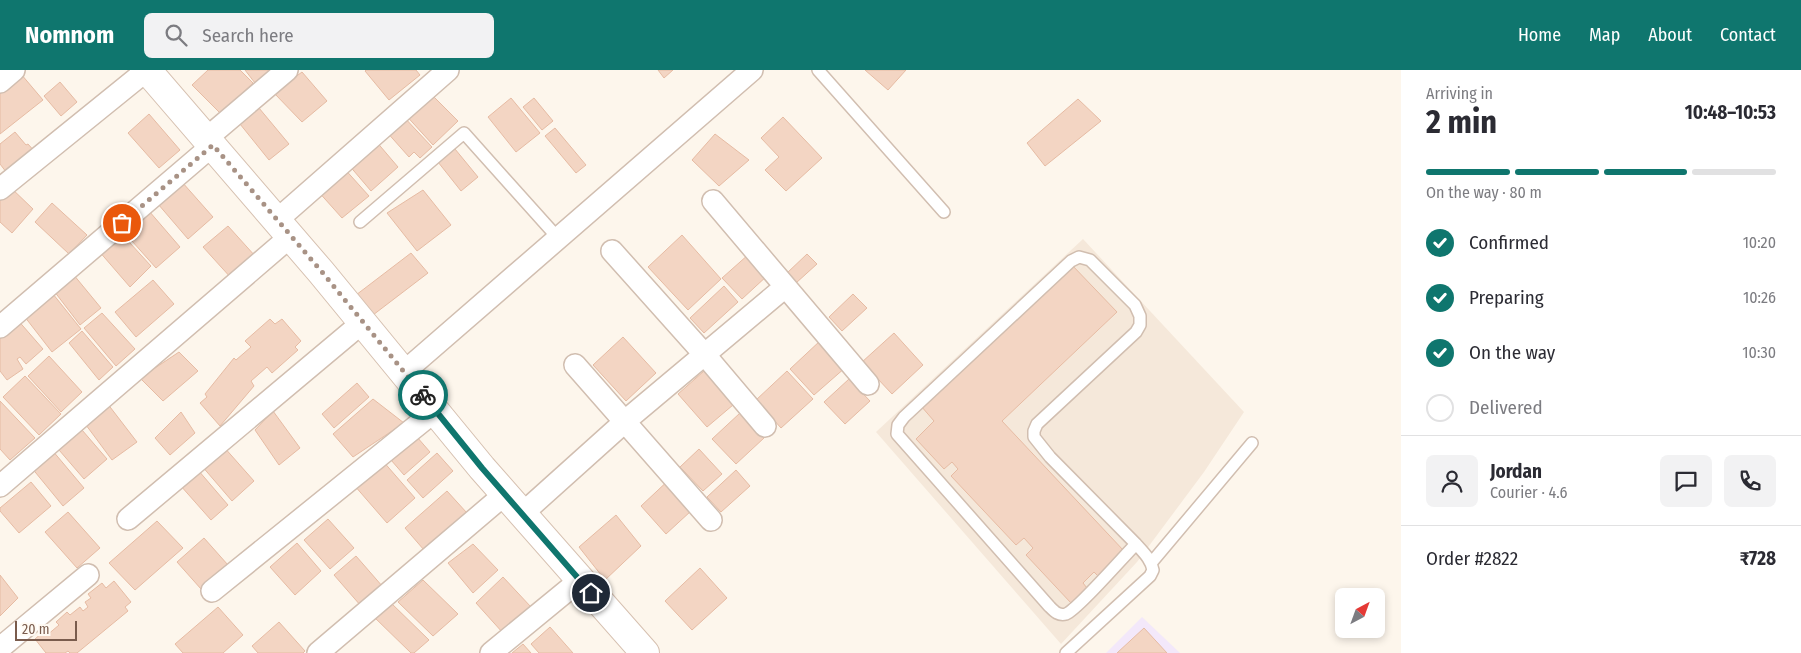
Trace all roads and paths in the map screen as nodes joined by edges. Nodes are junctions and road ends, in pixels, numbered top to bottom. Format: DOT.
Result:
graph roads {
  1 [pos="14,70"];
  2 [pos="147,70"];
  3 [pos="287,70"];
  4 [pos="448,70"];
  5 [pos="752,70"];
  6 [pos="818,70"];
  7 [pos="0,82"];
  8 [pos="210,142"];
  9 [pos="0,189"];
  10 [pos="713,201"];
  11 [pos="944,212"];
  12 [pos="360,222"];
  13 [pos="284,228"];
  14 [pos="558,238"];
  15 [pos="612,252"];
  16 [pos="785,287"];
  17 [pos="363,322"];
  18 [pos="0,327"];
  19 [pos="705,355"];
  20 [pos="575,365"];
  21 [pos="404,372"];
  22 [pos="868,384"];
  23 [pos="435,411"];
  24 [pos="625,421"];
  25 [pos="765,426"];
  26 [pos="1252,443"];
  27 [pos="0,486"];
  28 [pos="513,504"];
  29 [pos="128,519"];
  30 [pos="711,520"];
  31 [pos="1136,544"];
  32 [pos="1152,562"];
  33 [pos="88,575"];
  34 [pos="580,580"];
  35 [pos="212,590"];
  36 [pos="0,648"];
  37 [pos="318,653"];
  38 [pos="491,653"];
  39 [pos="644,653"];
  40 [pos="1066,653"];
  1 -- 7 [label="street"];
  2 -- 8 [label="street"];
  2 -- 9 [label="street"];
  3 -- 8 [label="street"];
  4 -- 13 [label="street"];
  5 -- 14 [label="street"];
  6 -- 11 [label="lane"];
  8 -- 13 [label="street"];
  8 -- 18 [label="street"];
  10 -- 16 [label="street"];
  12 -- 14 [label="lane"];
  13 -- 17 [label="street"];
  13 -- 27 [label="street"];
  14 -- 21 [label="street"];
  15 -- 19 [label="street"];
  16 -- 19 [label="street"];
  16 -- 22 [label="street"];
  17 -- 21 [label="street"];
  17 -- 29 [label="street"];
  19 -- 24 [label="street"];
  19 -- 25 [label="street"];
  20 -- 24 [label="street"];
  21 -- 23 [label="street"];
  23 -- 28 [label="street"];
  23 -- 35 [label="street"];
  24 -- 28 [label="street"];
  24 -- 30 [label="street"];
  26 -- 32 [label="lane"];
  28 -- 34 [label="street"];
  28 -- 37 [label="street"];
  31 -- 31 [label="lane"];
  31 -- 32 [label="lane"];
  32 -- 40 [label="lane"];
  33 -- 36 [label="street"];
  34 -- 38 [label="street"];
  34 -- 39 [label="street"];
}
